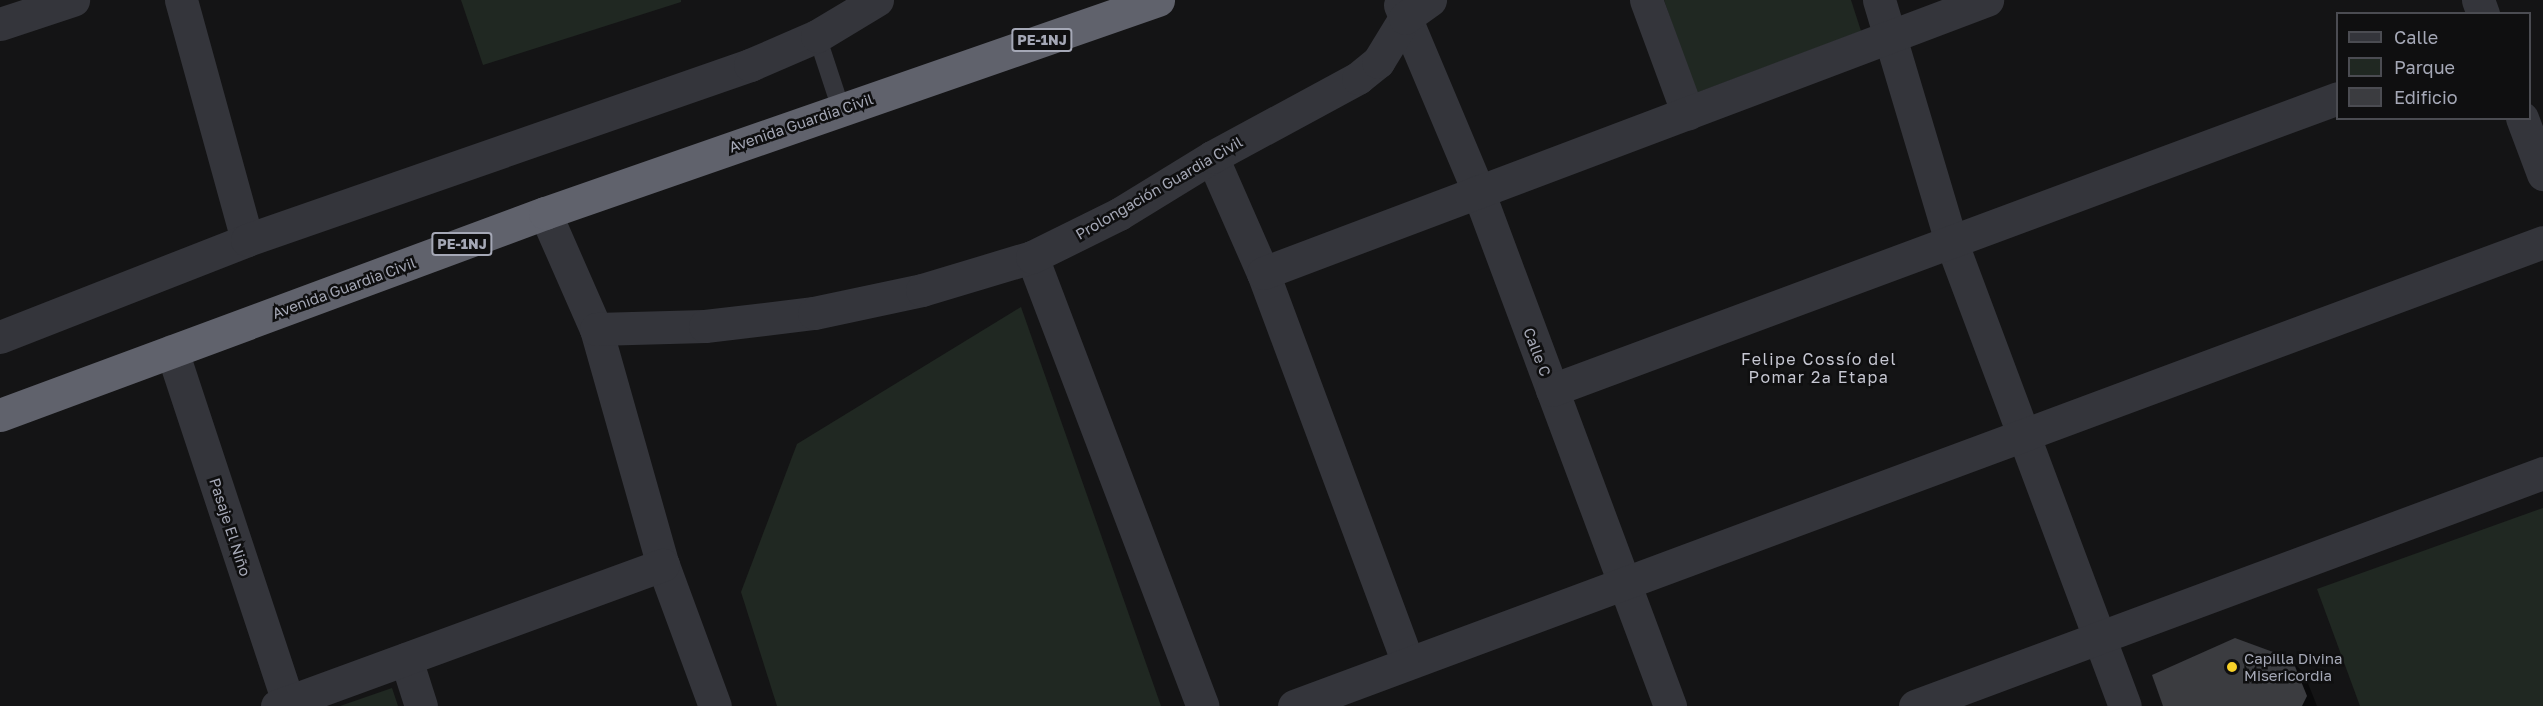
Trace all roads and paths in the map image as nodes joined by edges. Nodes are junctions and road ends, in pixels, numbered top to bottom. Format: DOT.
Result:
graph roads {
  1 [pos="73,0"];
  2 [pos="181,0"];
  3 [pos="877,0"];
  4 [pos="1094,0"];
  5 [pos="1158,0"];
  6 [pos="1646,0"];
  7 [pos="1879,0"];
  8 [pos="1987,0"];
  9 [pos="1411,6"];
  10 [pos="0,24"];
  11 [pos="1893,35"];
  12 [pos="817,36"];
  13 [pos="927,80"];
  14 [pos="2336,98"];
  15 [pos="841,110"];
  16 [pos="1688,114"];
  17 [pos="2523,120"];
  18 [pos="1212,157"];
  19 [pos="2543,174"];
  20 [pos="1478,191"];
  21 [pos="545,213"];
  22 [pos="247,240"];
  23 [pos="1951,241"];
  24 [pos="2543,242"];
  25 [pos="1032,257"];
  26 [pos="1263,273"];
  27 [pos="596,329"];
  28 [pos="0,337"];
  29 [pos="172,351"];
  30 [pos="1552,390"];
  31 [pos="0,415"];
  32 [pos="2024,435"];
  33 [pos="2543,474"];
  34 [pos="663,565"];
  35 [pos="1624,583"];
  36 [pos="2099,637"];
  37 [pos="406,659"];
  38 [pos="1408,663"];
  39 [pos="283,704"];
  40 [pos="421,706"];
  41 [pos="715,706"];
  42 [pos="1203,706"];
  43 [pos="1294,706"];
  44 [pos="1670,706"];
  45 [pos="1915,706"];
  46 [pos="2125,706"];
  1 -- 10 [label="street"];
  2 -- 22 [label="street"];
  3 -- 12 [label="street"];
  4 -- 13 [label="highway, Avenida Guardia Civil / PE-1NJ"];
  5 -- 13 [label="highway, Avenida Guardia Civil / PE-1NJ"];
  6 -- 16 [label="street"];
  7 -- 11 [label="street"];
  8 -- 11 [label="street"];
  9 -- 18 [label="street, Prolongación Guardia Civil"];
  9 -- 20 [label="street, Calle C"];
  11 -- 16 [label="street"];
  11 -- 23 [label="street"];
  12 -- 15 [label="lane"];
  12 -- 22 [label="street"];
  13 -- 15 [label="highway, Avenida Guardia Civil / PE-1NJ"];
  14 -- 23 [label="street"];
  15 -- 21 [label="highway, Avenida Guardia Civil / PE-1NJ"];
  16 -- 20 [label="street"];
  17 -- 19 [label="street"];
  18 -- 25 [label="street, Prolongación Guardia Civil"];
  18 -- 26 [label="street"];
  20 -- 26 [label="street"];
  20 -- 30 [label="street, Calle C"];
  21 -- 27 [label="street"];
  21 -- 29 [label="highway, Avenida Guardia Civil / PE-1NJ"];
  22 -- 28 [label="street"];
  23 -- 30 [label="street"];
  23 -- 32 [label="street"];
  24 -- 32 [label="street"];
  25 -- 27 [label="street, Prolongación Guardia Civil"];
  25 -- 42 [label="street"];
  26 -- 38 [label="street"];
  27 -- 34 [label="street"];
  29 -- 31 [label="highway, Avenida Guardia Civil / PE-1NJ"];
  29 -- 39 [label="street, Pasaje El Niño"];
  30 -- 35 [label="street, Calle C"];
  32 -- 35 [label="street"];
  32 -- 36 [label="street"];
  33 -- 36 [label="street"];
  34 -- 37 [label="street"];
  34 -- 41 [label="street"];
  35 -- 38 [label="street"];
  35 -- 44 [label="street, Calle C"];
  36 -- 45 [label="street"];
  36 -- 46 [label="street"];
  37 -- 39 [label="street"];
  37 -- 40 [label="street"];
  38 -- 43 [label="street"];
}
